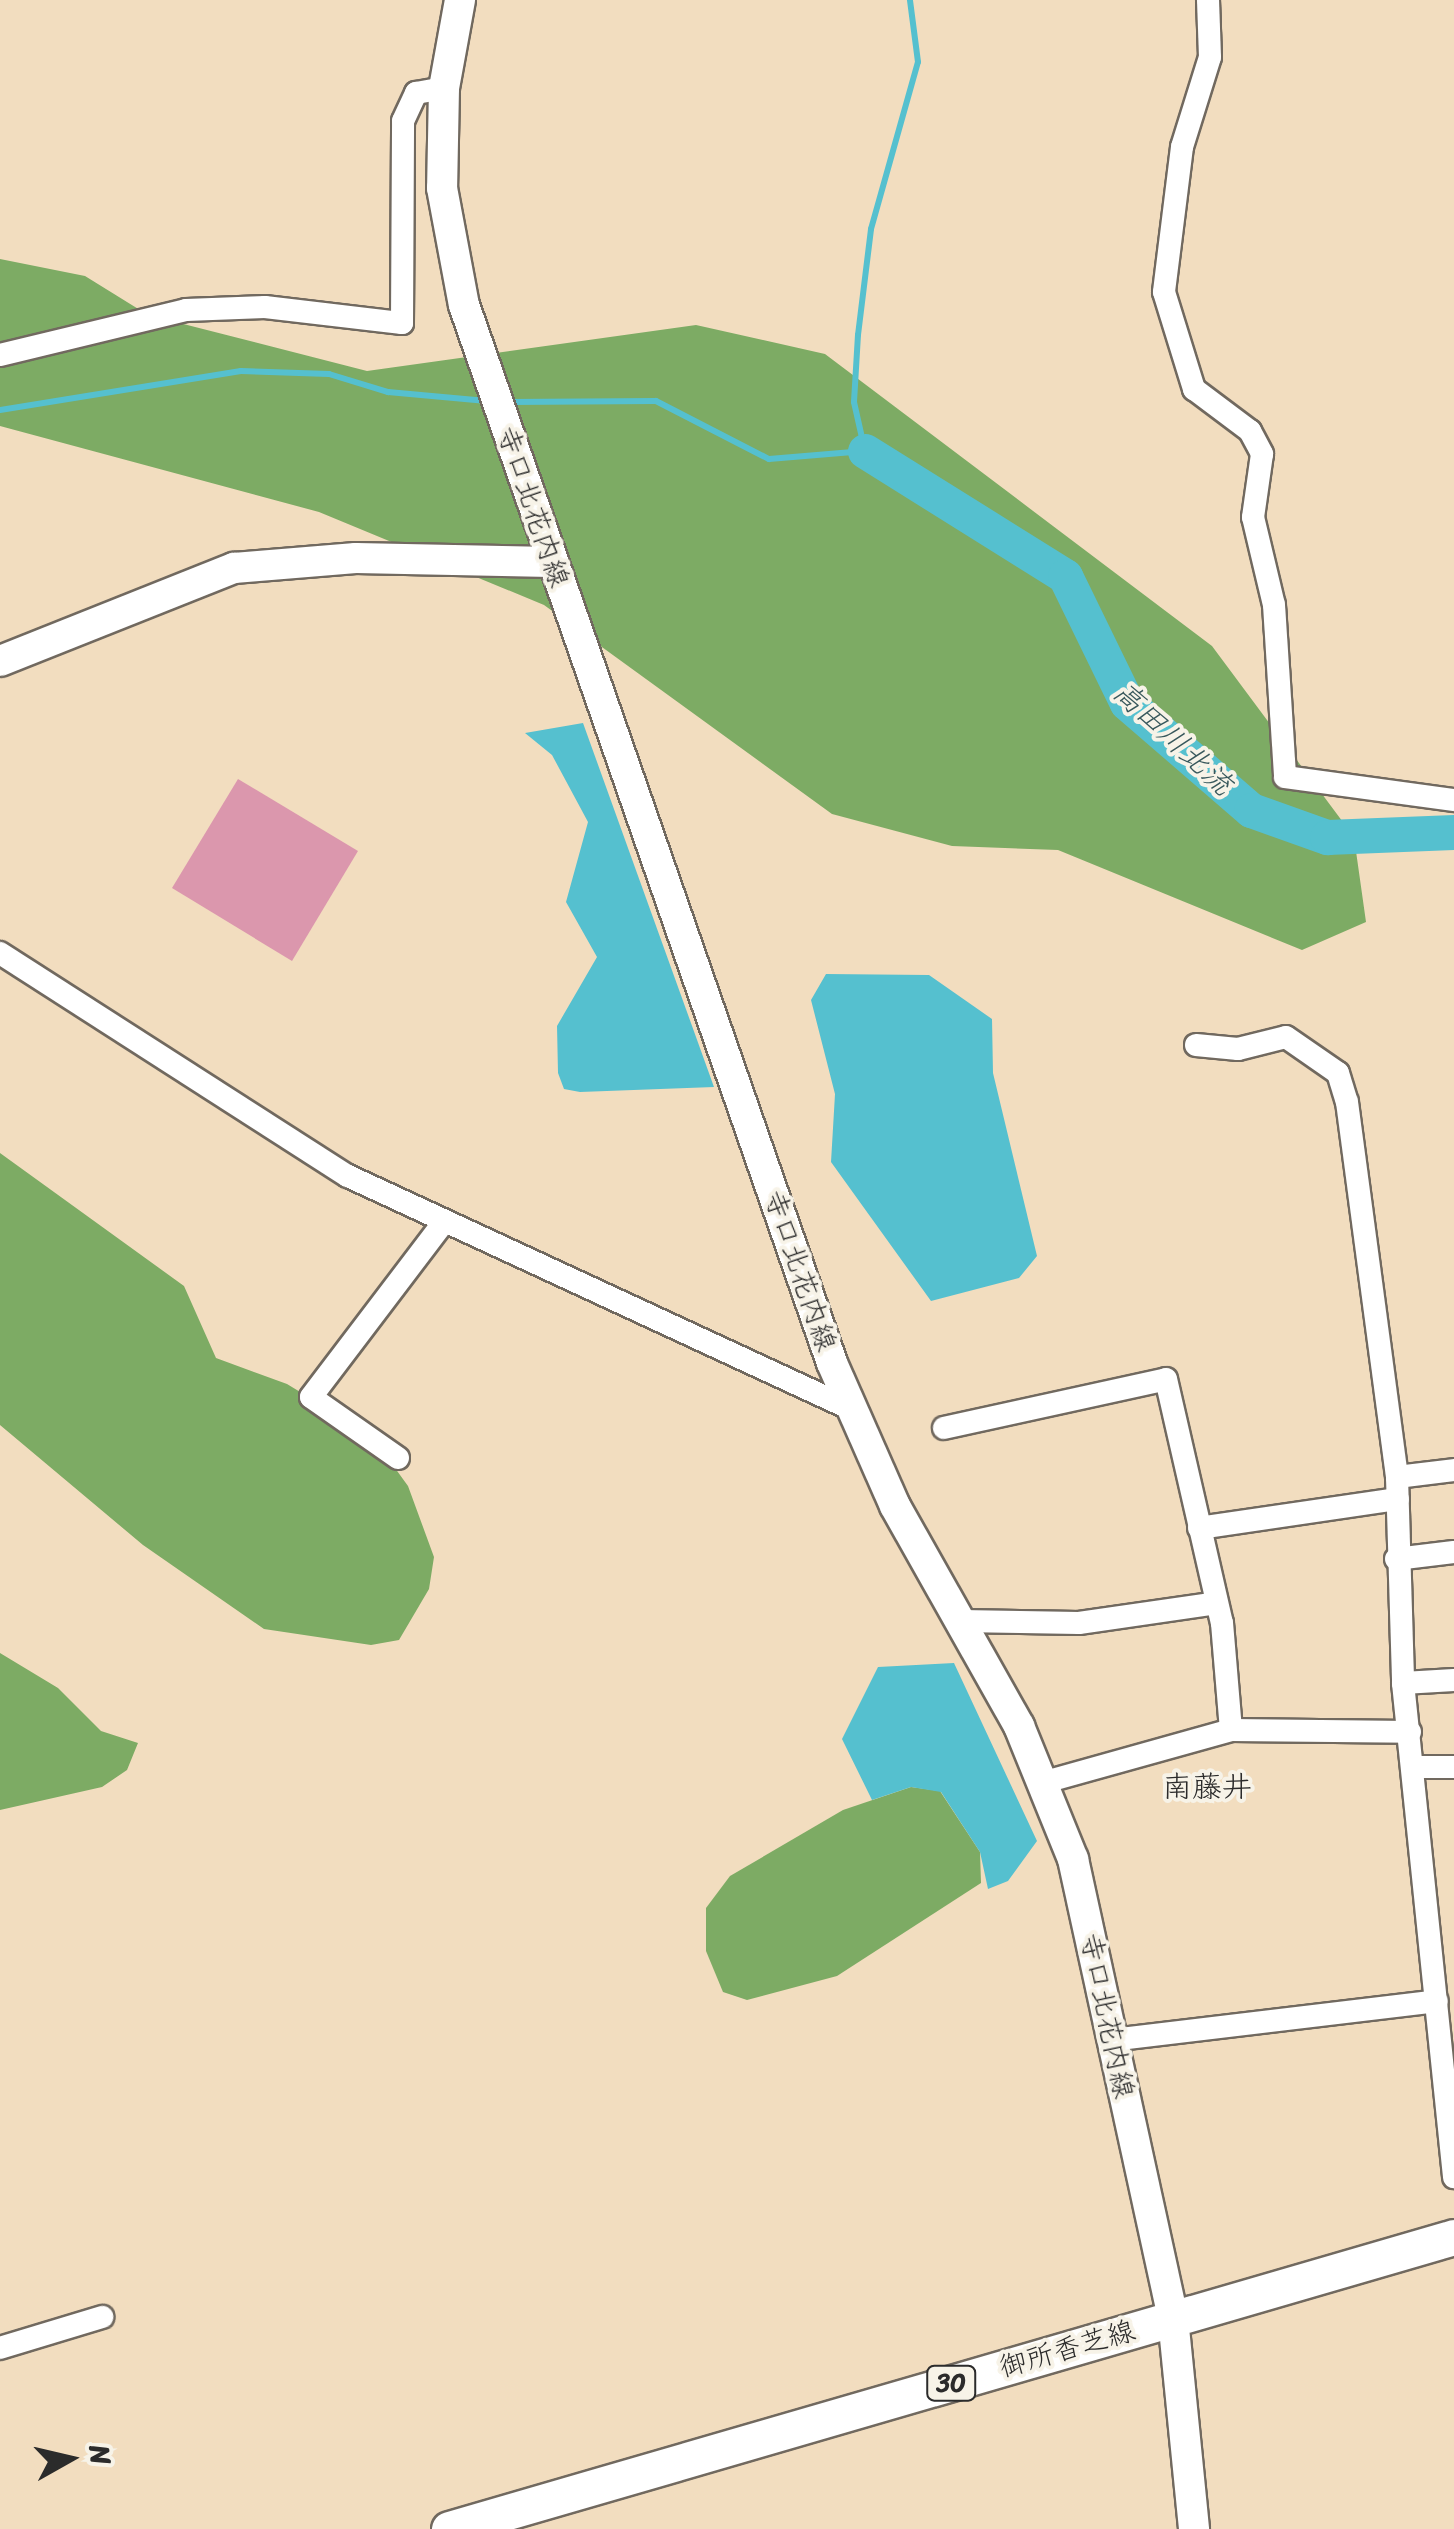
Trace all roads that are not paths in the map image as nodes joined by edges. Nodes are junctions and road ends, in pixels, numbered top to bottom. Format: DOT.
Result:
graph roads {
  1 [pos="460,0"];
  2 [pos="1208,0"];
  3 [pos="444,88"];
  4 [pos="0,355"];
  5 [pos="552,562"];
  6 [pos="0,661"];
  7 [pos="1454,800"];
  8 [pos="0,952"];
  9 [pos="1196,1045"];
  10 [pos="442,1223"];
  11 [pos="850,1409"];
  12 [pos="944,1428"];
  13 [pos="398,1458"];
  14 [pos="1454,1470"];
  15 [pos="1397,1488"];
  16 [pos="1199,1528"];
  17 [pos="1454,1552"];
  18 [pos="1396,1559"];
  19 [pos="1216,1603"];
  20 [pos="961,1622"];
  21 [pos="1454,1680"];
  22 [pos="1403,1683"];
  23 [pos="1231,1730"];
  24 [pos="1410,1732"];
  25 [pos="1454,1767"];
  26 [pos="1416,1768"];
  27 [pos="1046,1782"];
  28 [pos="1437,2001"];
  29 [pos="1111,2040"];
  30 [pos="1450,2122"];
  31 [pos="1454,2176"];
  32 [pos="1454,2237"];
  33 [pos="102,2318"];
  34 [pos="1173,2318"];
  35 [pos="0,2348"];
  36 [pos="449,2529"];
  37 [pos="1194,2529"];
  1 -- 3 [label="main road, 寺口北花内線"];
  2 -- 7 [label="street"];
  3 -- 4 [label="street"];
  3 -- 5 [label="main road, 寺口北花内線"];
  5 -- 6 [label="main road"];
  5 -- 11 [label="main road, 寺口北花内線"];
  8 -- 10 [label="street"];
  9 -- 15 [label="street"];
  10 -- 11 [label="street"];
  10 -- 13 [label="street"];
  11 -- 20 [label="main road, 寺口北花内線"];
  12 -- 16 [label="street"];
  14 -- 15 [label="street"];
  15 -- 16 [label="street"];
  15 -- 18 [label="street"];
  16 -- 19 [label="street"];
  17 -- 18 [label="street"];
  18 -- 22 [label="street"];
  19 -- 20 [label="street"];
  19 -- 23 [label="street"];
  20 -- 27 [label="main road, 寺口北花内線"];
  21 -- 22 [label="street"];
  22 -- 24 [label="street"];
  23 -- 24 [label="street"];
  23 -- 27 [label="street"];
  24 -- 26 [label="street"];
  25 -- 26 [label="street"];
  26 -- 28 [label="street"];
  27 -- 29 [label="main road, 寺口北花内線"];
  28 -- 29 [label="street"];
  28 -- 30 [label="street"];
  29 -- 34 [label="main road, 寺口北花内線"];
  30 -- 31 [label="street"];
  32 -- 34 [label="main road, 御所香芝線 / 30"];
  33 -- 35 [label="street"];
  34 -- 36 [label="main road, 御所香芝線 / 30"];
  34 -- 37 [label="main road, 寺口北花内線"];
}
